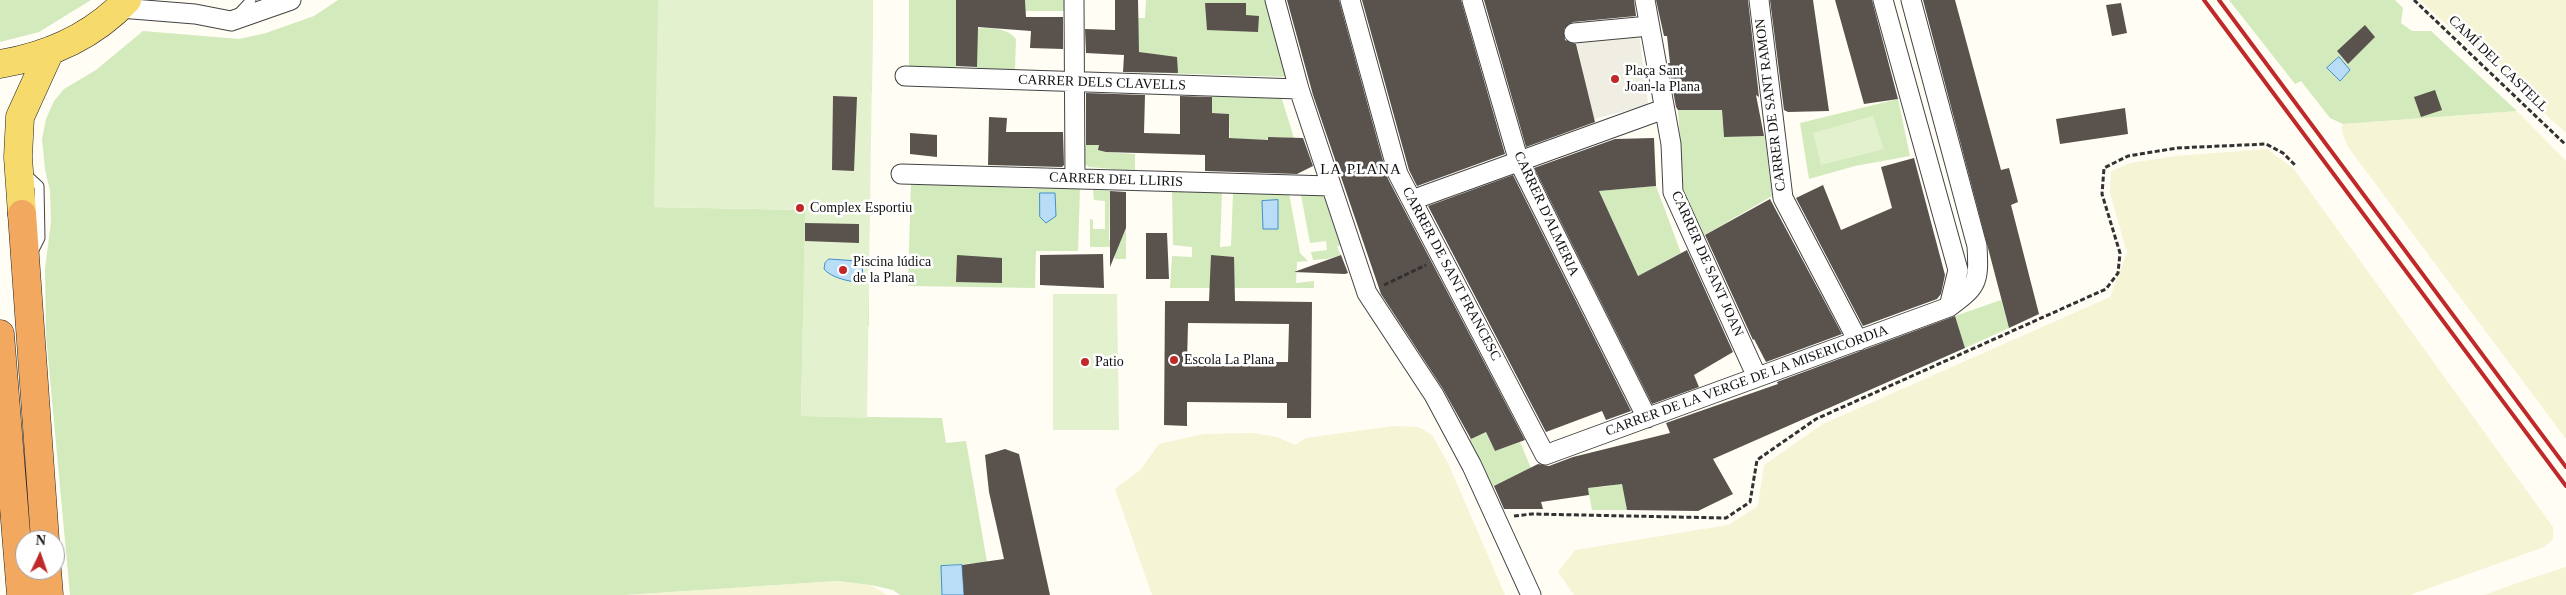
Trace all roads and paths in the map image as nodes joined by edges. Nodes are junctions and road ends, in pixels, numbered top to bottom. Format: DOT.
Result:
graph roads {
  1 [pos="251,0"];
  2 [pos="291,0"];
  3 [pos="1074,0"];
  4 [pos="1275,0"];
  5 [pos="1350,0"];
  6 [pos="1472,0"];
  7 [pos="1645,0"];
  8 [pos="1759,0"];
  9 [pos="1883,0"];
  10 [pos="1911,0"];
  11 [pos="2414,0"];
  12 [pos="124,4"];
  13 [pos="190,7"];
  14 [pos="231,21"];
  15 [pos="1649,26"];
  16 [pos="1574,33"];
  17 [pos="50,51"];
  18 [pos="0,64"];
  19 [pos="905,76"];
  20 [pos="1074,82"];
  21 [pos="1299,89"];
  22 [pos="1664,109"];
  23 [pos="2566,145"];
  24 [pos="1519,162"];
  25 [pos="2296,165"];
  26 [pos="19,168"];
  27 [pos="901,174"];
  28 [pos="1075,179"];
  29 [pos="1331,186"];
  30 [pos="1412,200"];
  31 [pos="22,214"];
  32 [pos="1443,258"];
  33 [pos="26,265"];
  34 [pos="1958,270"];
  35 [pos="1979,274"];
  36 [pos="1384,285"];
  37 [pos="1949,307"];
  38 [pos="0,334"];
  39 [pos="1858,341"];
  40 [pos="2,374"];
  41 [pos="1757,378"];
  42 [pos="1647,418"];
  43 [pos="1545,455"];
  44 [pos="1499,520"];
  45 [pos="44,530"];
  46 [pos="48,580"];
  47 [pos="21,595"];
  48 [pos="49,595"];
  49 [pos="1531,595"];
  1 -- 14 [label="lane"];
  2 -- 14 [label="street"];
  3 -- 20 [label="street"];
  4 -- 21 [label="street"];
  5 -- 30 [label="street, CARRER DE SANT FRANCESC"];
  6 -- 24 [label="street, CARRER D'ALMERIA"];
  7 -- 15 [label="street, CARRER DE SANT JOAN"];
  8 -- 39 [label="street, CARRER DE SANT RAMON"];
  9 -- 34 [label="street"];
  10 -- 35 [label="street"];
  11 -- 23 [label="path, CAMÍ DEL CASTELL"];
  12 -- 13 [label="street"];
  12 -- 17 [label="main road"];
  13 -- 14 [label="street"];
  15 -- 16 [label="street"];
  15 -- 22 [label="street, CARRER DE SANT JOAN"];
  17 -- 18 [label="main road"];
  17 -- 26 [label="main road"];
  19 -- 20 [label="street, CARRER DELS CLAVELLS"];
  20 -- 21 [label="street, CARRER DELS CLAVELLS"];
  20 -- 28 [label="street"];
  21 -- 29 [label="street"];
  22 -- 24 [label="street"];
  22 -- 41 [label="street, CARRER DE SANT JOAN"];
  24 -- 30 [label="street"];
  24 -- 42 [label="street, CARRER D'ALMERIA"];
  25 -- 44 [label="path"];
  26 -- 31 [label="main road"];
  26 -- 33 [label="lane"];
  27 -- 28 [label="street, CARRER DEL LLIRIS"];
  28 -- 29 [label="street, CARRER DEL LLIRIS"];
  29 -- 44 [label="street"];
  30 -- 32 [label="street, CARRER DE SANT FRANCESC"];
  31 -- 33 [label="highway"];
  32 -- 36 [label="path"];
  32 -- 43 [label="street, CARRER DE SANT FRANCESC"];
  33 -- 45 [label="highway"];
  34 -- 35 [label="street"];
  34 -- 37 [label="street"];
  35 -- 37 [label="street, CARRER DE LA VERGE DE LA MISERICORDIA"];
  37 -- 39 [label="street, CARRER DE LA VERGE DE LA MISERICORDIA"];
  38 -- 40 [label="highway"];
  39 -- 41 [label="street, CARRER DE LA VERGE DE LA MISERICORDIA"];
  40 -- 47 [label="highway"];
  41 -- 42 [label="street, CARRER DE LA VERGE DE LA MISERICORDIA"];
  42 -- 43 [label="street, CARRER DE LA VERGE DE LA MISERICORDIA"];
  44 -- 49 [label="street"];
  46 -- 48 [label="highway"];
}
